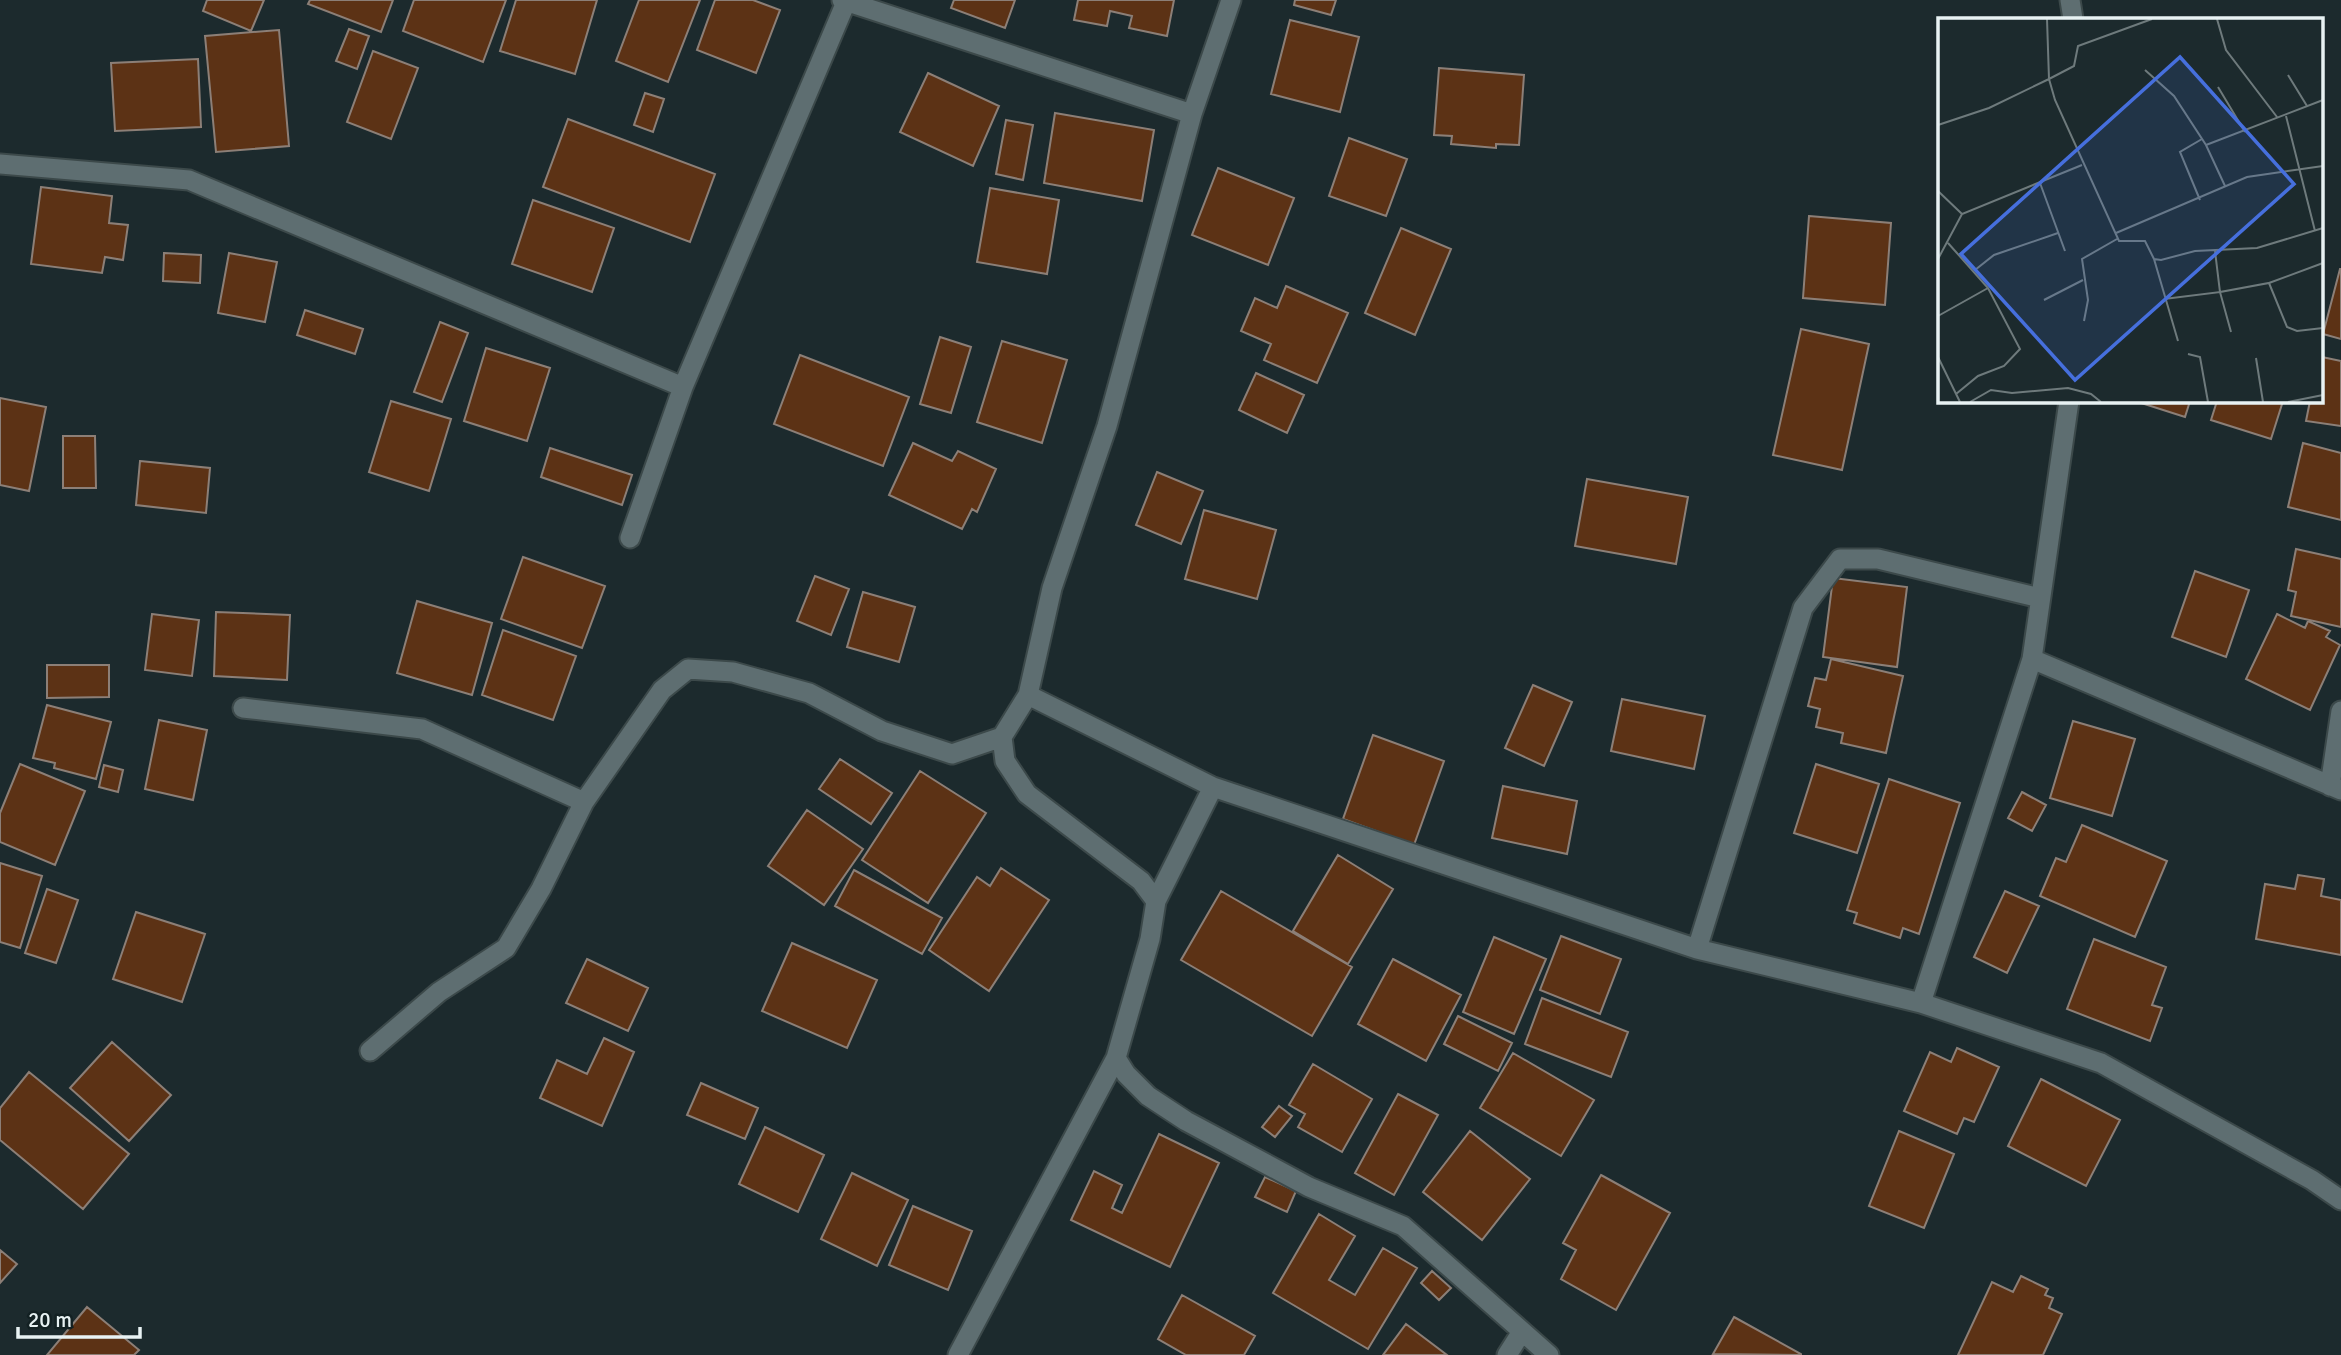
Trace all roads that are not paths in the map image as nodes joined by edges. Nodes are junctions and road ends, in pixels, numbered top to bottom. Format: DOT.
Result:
graph roads {
  1 [pos="1231,0"];
  2 [pos="2070,0"];
  3 [pos="844,1"];
  4 [pos="2073,18"];
  5 [pos="1192,114"];
  6 [pos="0,164"];
  7 [pos="683,387"];
  8 [pos="2069,402"];
  9 [pos="630,538"];
  10 [pos="2040,598"];
  11 [pos="2032,659"];
  12 [pos="1028,695"];
  13 [pos="243,708"];
  14 [pos="2341,711"];
  15 [pos="1002,737"];
  16 [pos="1213,787"];
  17 [pos="2336,788"];
  18 [pos="584,802"];
  19 [pos="1156,901"];
  20 [pos="1697,949"];
  21 [pos="1921,1003"];
  22 [pos="370,1051"];
  23 [pos="1116,1058"];
  24 [pos="2341,1200"];
  25 [pos="1521,1333"];
  26 [pos="965,1352"];
  27 [pos="1507,1355"];
  28 [pos="1549,1355"];
  1 -- 5 [label="street"];
  2 -- 4 [label="street"];
  3 -- 5 [label="street"];
  3 -- 7 [label="street"];
  5 -- 12 [label="street"];
  6 -- 7 [label="street"];
  7 -- 9 [label="street"];
  8 -- 10 [label="street"];
  10 -- 11 [label="street"];
  10 -- 20 [label="street"];
  11 -- 17 [label="street"];
  11 -- 21 [label="street"];
  12 -- 15 [label="street"];
  12 -- 16 [label="street"];
  13 -- 18 [label="street"];
  14 -- 17 [label="street"];
  15 -- 18 [label="street"];
  15 -- 19 [label="street"];
  16 -- 19 [label="street"];
  16 -- 20 [label="street"];
  18 -- 22 [label="street"];
  19 -- 23 [label="street"];
  20 -- 21 [label="street"];
  21 -- 24 [label="street"];
  23 -- 25 [label="street"];
  23 -- 26 [label="street"];
  25 -- 27 [label="street"];
  25 -- 28 [label="street"];
}
